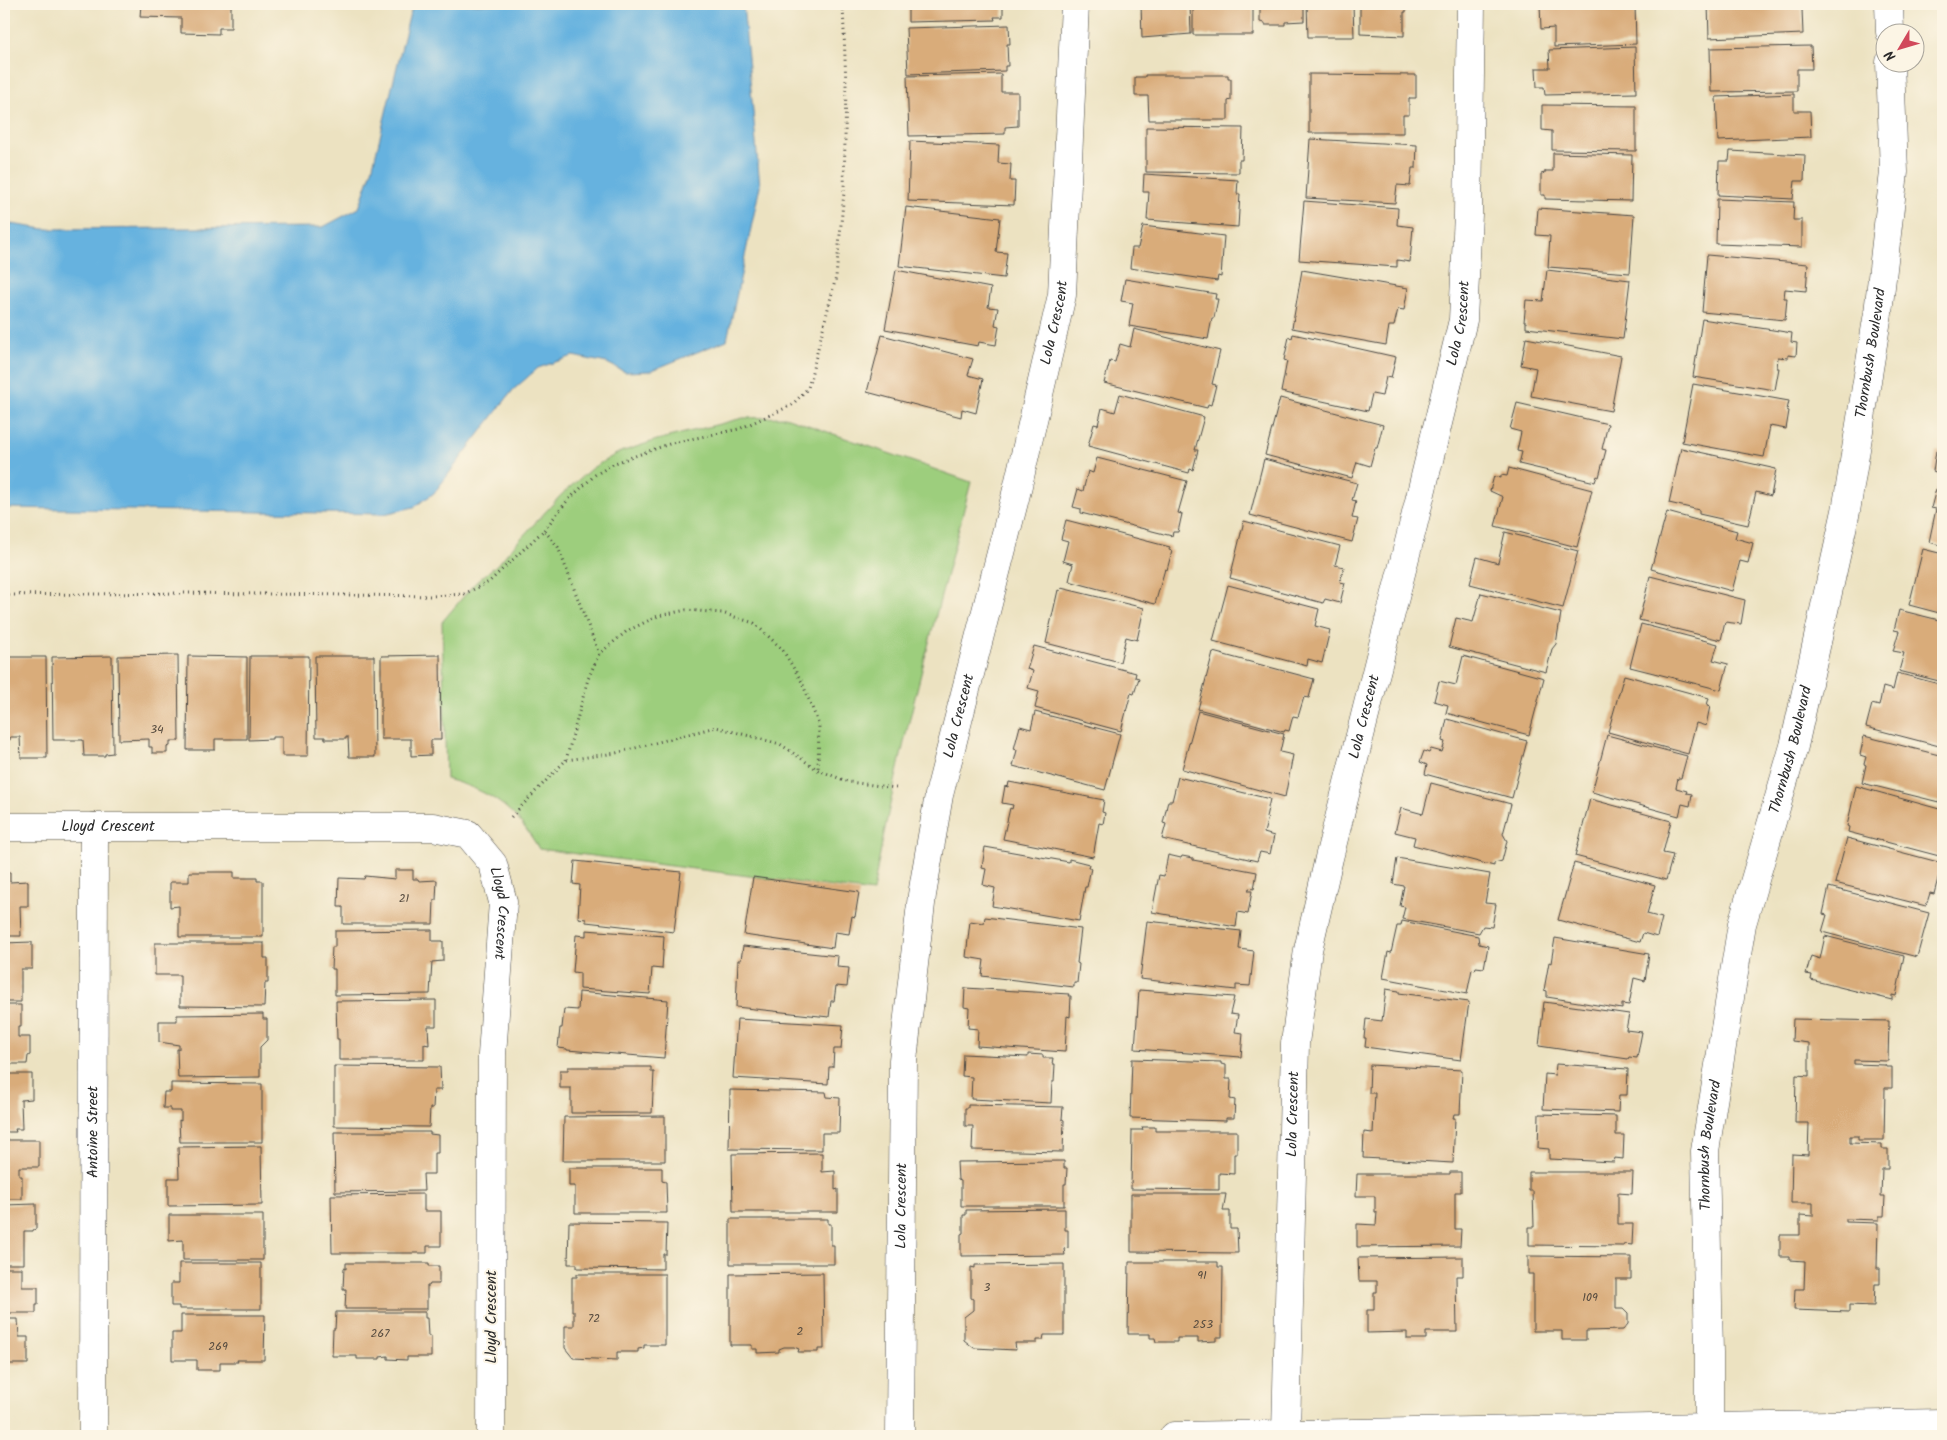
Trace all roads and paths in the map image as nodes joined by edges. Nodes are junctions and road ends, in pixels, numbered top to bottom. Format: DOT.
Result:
graph roads {
  1 [pos="843,4"];
  2 [pos="1075,4"];
  3 [pos="1471,4"];
  4 [pos="1889,4"];
  5 [pos="1890,22"];
  6 [pos="1890,72"];
  7 [pos="544,530"];
  8 [pos="4,595"];
  9 [pos="600,654"];
  10 [pos="566,760"];
  11 [pos="818,770"];
  12 [pos="896,788"];
  13 [pos="511,817"];
  14 [pos="4,827"];
  15 [pos="94,827"];
  16 [pos="1943,1423"];
  17 [pos="1709,1432"];
  18 [pos="1286,1434"];
  19 [pos="93,1436"];
  20 [pos="491,1436"];
  21 [pos="900,1436"];
  22 [pos="1174,1436"];
  1 -- 7 [label="path"];
  2 -- 21 [label="street, Lola Crescent"];
  3 -- 18 [label="street, Lola Crescent"];
  4 -- 5 [label="street"];
  6 -- 17 [label="street, Thornbush Boulevard"];
  7 -- 8 [label="path"];
  7 -- 9 [label="path"];
  9 -- 10 [label="path"];
  9 -- 11 [label="path"];
  10 -- 11 [label="path"];
  10 -- 13 [label="path"];
  11 -- 12 [label="path"];
  14 -- 15 [label="street, Lloyd Crescent"];
  15 -- 19 [label="street, Antoine Street"];
  15 -- 20 [label="street, Lloyd Crescent"];
  16 -- 17 [label="street"];
  17 -- 18 [label="street"];
  18 -- 22 [label="street"];
}
